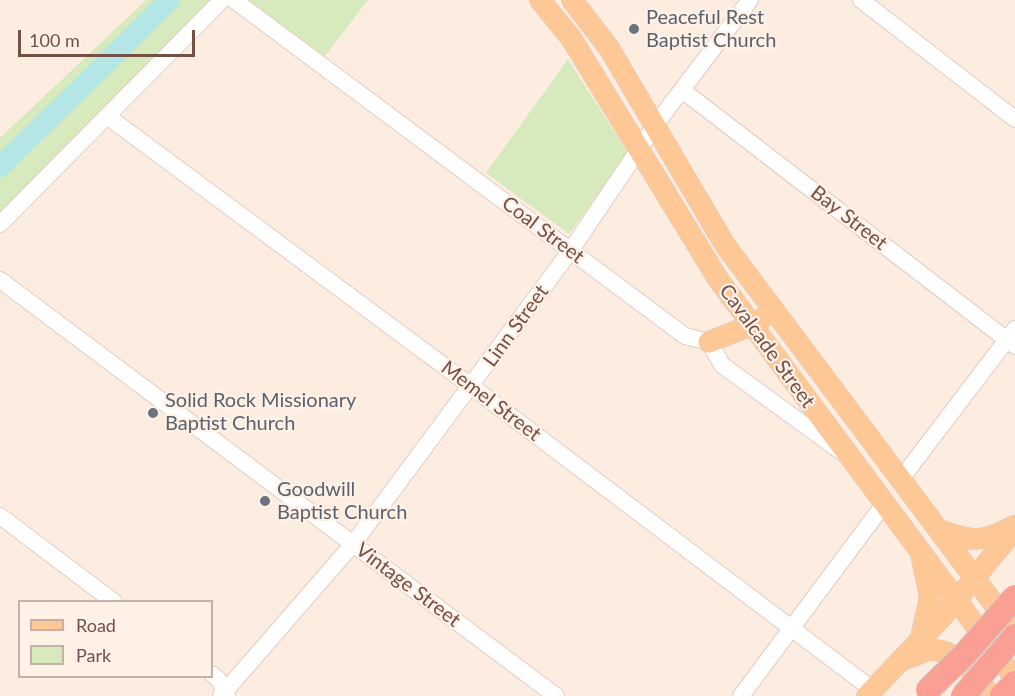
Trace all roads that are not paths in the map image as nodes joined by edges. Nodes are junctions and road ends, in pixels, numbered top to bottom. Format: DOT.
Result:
graph roads {
  1 [pos="222,0"];
  2 [pos="234,0"];
  3 [pos="540,0"];
  4 [pos="572,0"];
  5 [pos="750,0"];
  6 [pos="861,0"];
  7 [pos="588,21"];
  8 [pos="569,37"];
  9 [pos="682,90"];
  10 [pos="107,116"];
  11 [pos="1015,119"];
  12 [pos="656,124"];
  13 [pos="640,149"];
  14 [pos="0,224"];
  15 [pos="571,250"];
  16 [pos="0,280"];
  17 [pos="772,310"];
  18 [pos="752,325"];
  19 [pos="1012,338"];
  20 [pos="709,342"];
  21 [pos="471,386"];
  22 [pos="849,457"];
  23 [pos="901,478"];
  24 [pos="884,504"];
  25 [pos="0,516"];
  26 [pos="1015,527"];
  27 [pos="939,530"];
  28 [pos="353,544"];
  29 [pos="921,553"];
  30 [pos="975,578"];
  31 [pos="1015,597"];
  32 [pos="111,600"];
  33 [pos="957,601"];
  34 [pos="791,628"];
  35 [pos="1015,632"];
  36 [pos="1015,636"];
  37 [pos="919,643"];
  38 [pos="901,661"];
  39 [pos="213,675"];
  40 [pos="1015,681"];
  41 [pos="870,693"];
  42 [pos="925,693"];
  43 [pos="224,694"];
  44 [pos="556,696"];
  45 [pos="741,696"];
  46 [pos="963,696"];
  47 [pos="990,696"];
  48 [pos="1002,696"];
  1 -- 10 [label="street"];
  2 -- 15 [label="street, Coal Street"];
  3 -- 8 [label="main road, Cavalcade Street"];
  4 -- 7 [label="main road, Cavalcade Street"];
  5 -- 9 [label="street, Linn Street"];
  6 -- 11 [label="street"];
  7 -- 8 [label="main road"];
  7 -- 12 [label="main road, Cavalcade Street"];
  8 -- 13 [label="main road, Cavalcade Street"];
  9 -- 12 [label="street, Linn Street"];
  9 -- 19 [label="street, Bay Street"];
  10 -- 14 [label="street"];
  10 -- 21 [label="street, Memel Street"];
  12 -- 13 [label="street, Linn Street"];
  12 -- 17 [label="main road, Cavalcade Street"];
  13 -- 15 [label="street, Linn Street"];
  13 -- 18 [label="main road, Cavalcade Street"];
  15 -- 20 [label="street, Coal Street"];
  15 -- 21 [label="street, Linn Street"];
  16 -- 28 [label="street, Vintage Street"];
  17 -- 18 [label="main road"];
  17 -- 23 [label="main road, Cavalcade Street"];
  18 -- 20 [label="main road"];
  18 -- 22 [label="main road, Cavalcade Street"];
  19 -- 23 [label="street"];
  20 -- 22 [label="street"];
  21 -- 28 [label="street, Linn Street"];
  21 -- 34 [label="street, Memel Street"];
  22 -- 24 [label="main road, Cavalcade Street"];
  23 -- 27 [label="main road, Cavalcade Street"];
  24 -- 29 [label="main road, Cavalcade Street"];
  24 -- 34 [label="street"];
  25 -- 32 [label="street"];
  26 -- 27 [label="main road"];
  26 -- 30 [label="main road"];
  27 -- 30 [label="main road, Cavalcade Street"];
  28 -- 43 [label="street, Linn Street"];
  28 -- 44 [label="street, Vintage Street"];
  29 -- 33 [label="main road, Cavalcade Street"];
  29 -- 37 [label="main road"];
  30 -- 33 [label="main road"];
  30 -- 35 [label="main road, Cavalcade Street"];
  31 -- 42 [label="highway, bridge"];
  33 -- 37 [label="main road"];
  33 -- 40 [label="main road, Cavalcade Street"];
  34 -- 41 [label="street, Memel Street"];
  34 -- 45 [label="street"];
  36 -- 46 [label="highway, bridge"];
  37 -- 38 [label="main road"];
  38 -- 41 [label="main road"];
  38 -- 47 [label="main road"];
  39 -- 43 [label="street"];
  40 -- 48 [label="highway"];
}
